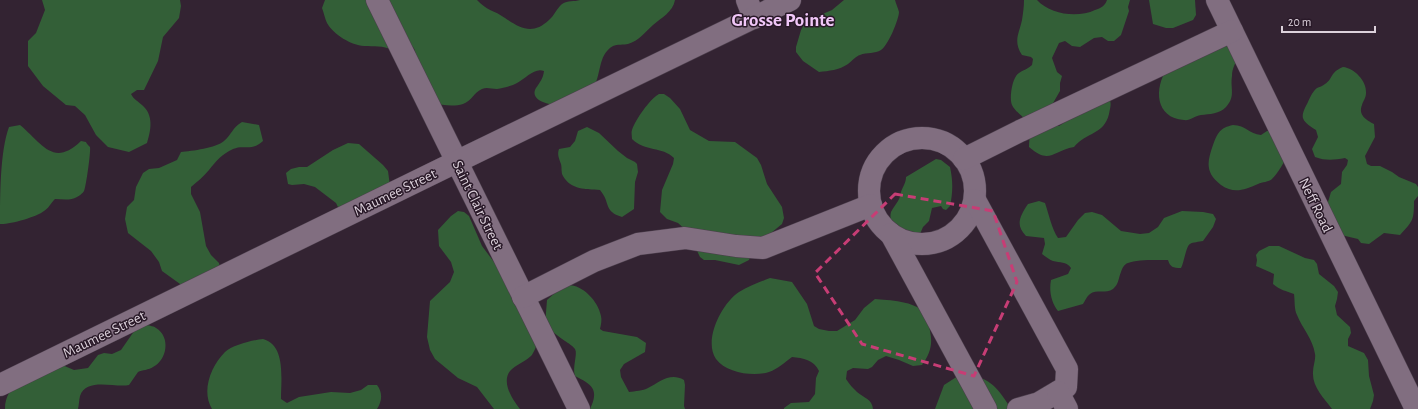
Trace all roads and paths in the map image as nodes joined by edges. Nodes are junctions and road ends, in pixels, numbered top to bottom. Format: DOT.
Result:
graph roads {
  1 [pos="377,0"];
  2 [pos="790,0"];
  3 [pos="1217,0"];
  4 [pos="750,9"];
  5 [pos="1232,31"];
  6 [pos="964,159"];
  7 [pos="456,162"];
  8 [pos="975,200"];
  9 [pos="871,205"];
  10 [pos="891,234"];
  11 [pos="523,297"];
  12 [pos="0,385"];
  13 [pos="1062,401"];
  14 [pos="578,409"];
  15 [pos="986,409"];
  16 [pos="1018,409"];
  17 [pos="1416,409"];
  1 -- 7 [label="street, Saint Clair Street"];
  2 -- 4 [label="street, Maumee Street"];
  3 -- 5 [label="street, Neff Road"];
  4 -- 7 [label="street, Maumee Street"];
  5 -- 6 [label="street"];
  5 -- 17 [label="street, Neff Road"];
  6 -- 8 [label="street"];
  6 -- 9 [label="street"];
  7 -- 11 [label="street, Saint Clair Street"];
  7 -- 12 [label="street, Maumee Street"];
  8 -- 10 [label="street"];
  8 -- 13 [label="street"];
  9 -- 10 [label="street"];
  9 -- 11 [label="street"];
  10 -- 15 [label="street"];
  11 -- 14 [label="street, Saint Clair Street"];
  13 -- 16 [label="street"];
}
